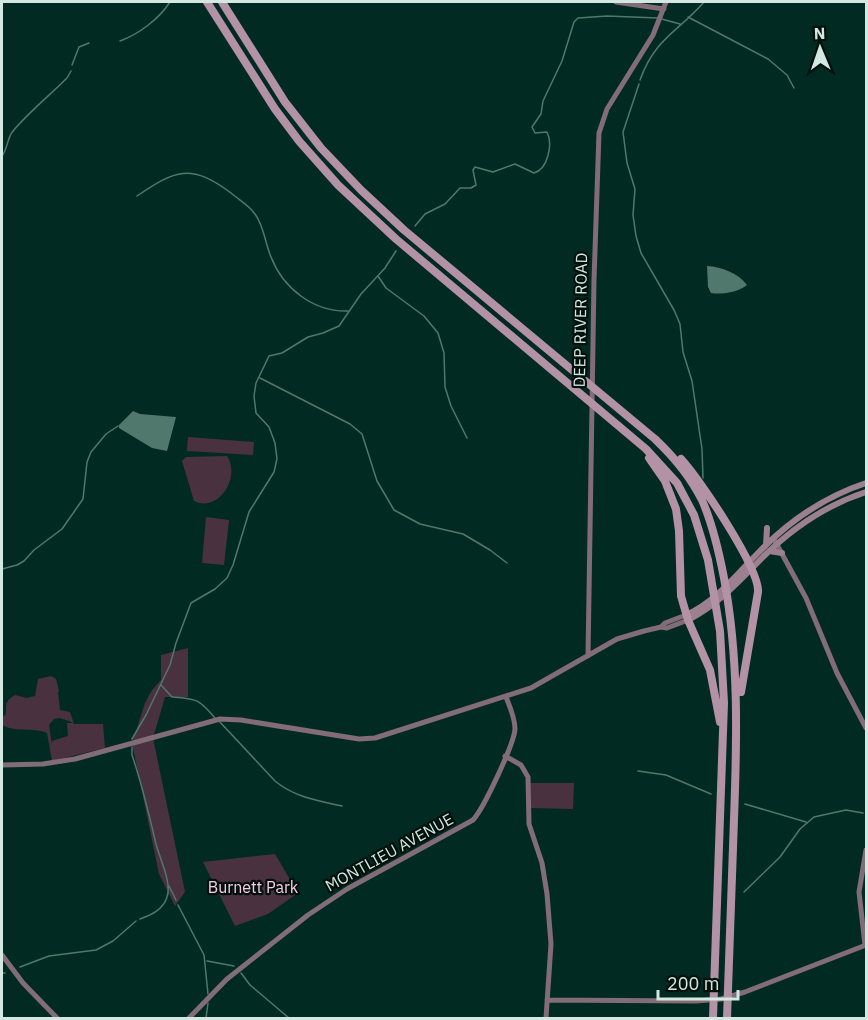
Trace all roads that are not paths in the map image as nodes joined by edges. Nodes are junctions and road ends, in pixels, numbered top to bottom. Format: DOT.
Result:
graph roads {
  1 [pos="207,2"];
  2 [pos="222,2"];
  3 [pos="616,2"];
  4 [pos="666,2"];
  5 [pos="664,9"];
  6 [pos="611,419"];
  7 [pos="647,433"];
  8 [pos="867,483"];
  9 [pos="867,492"];
  10 [pos="780,531"];
  11 [pos="775,541"];
  12 [pos="767,548"];
  13 [pos="782,553"];
  14 [pos="750,566"];
  15 [pos="687,617"];
  16 [pos="588,656"];
  17 [pos="506,696"];
  18 [pos="867,728"];
  19 [pos="737,732"];
  20 [pos="722,746"];
  21 [pos="505,756"];
  22 [pos="2,765"];
  23 [pos="867,850"];
  24 [pos="866,945"];
  25 [pos="2,955"];
  26 [pos="547,1000"];
  27 [pos="57,1018"];
  28 [pos="189,1018"];
  29 [pos="546,1018"];
  30 [pos="713,1018"];
  31 [pos="727,1018"];
  1 -- 6 [label="highway"];
  2 -- 7 [label="highway"];
  3 -- 5 [label="street"];
  4 -- 5 [label="street, DEEP RIVER ROAD"];
  5 -- 16 [label="street, DEEP RIVER ROAD"];
  6 -- 15 [label="highway"];
  6 -- 20 [label="highway"];
  7 -- 14 [label="highway"];
  7 -- 19 [label="highway"];
  8 -- 10 [label="main road"];
  9 -- 11 [label="main road"];
  10 -- 11 [label="main road"];
  10 -- 12 [label="main road"];
  11 -- 12 [label="main road"];
  11 -- 13 [label="street"];
  12 -- 13 [label="main road"];
  12 -- 14 [label="main road"];
  13 -- 18 [label="street"];
  14 -- 15 [label="main road"];
  14 -- 19 [label="highway"];
  15 -- 16 [label="street"];
  15 -- 20 [label="highway"];
  16 -- 17 [label="street"];
  17 -- 21 [label="street, MONTLIEU AVENUE"];
  17 -- 22 [label="street"];
  19 -- 31 [label="highway"];
  20 -- 30 [label="highway"];
  21 -- 26 [label="street"];
  21 -- 28 [label="street, MONTLIEU AVENUE"];
  23 -- 24 [label="street"];
  24 -- 26 [label="street"];
  25 -- 27 [label="street"];
  26 -- 29 [label="street"];
}
